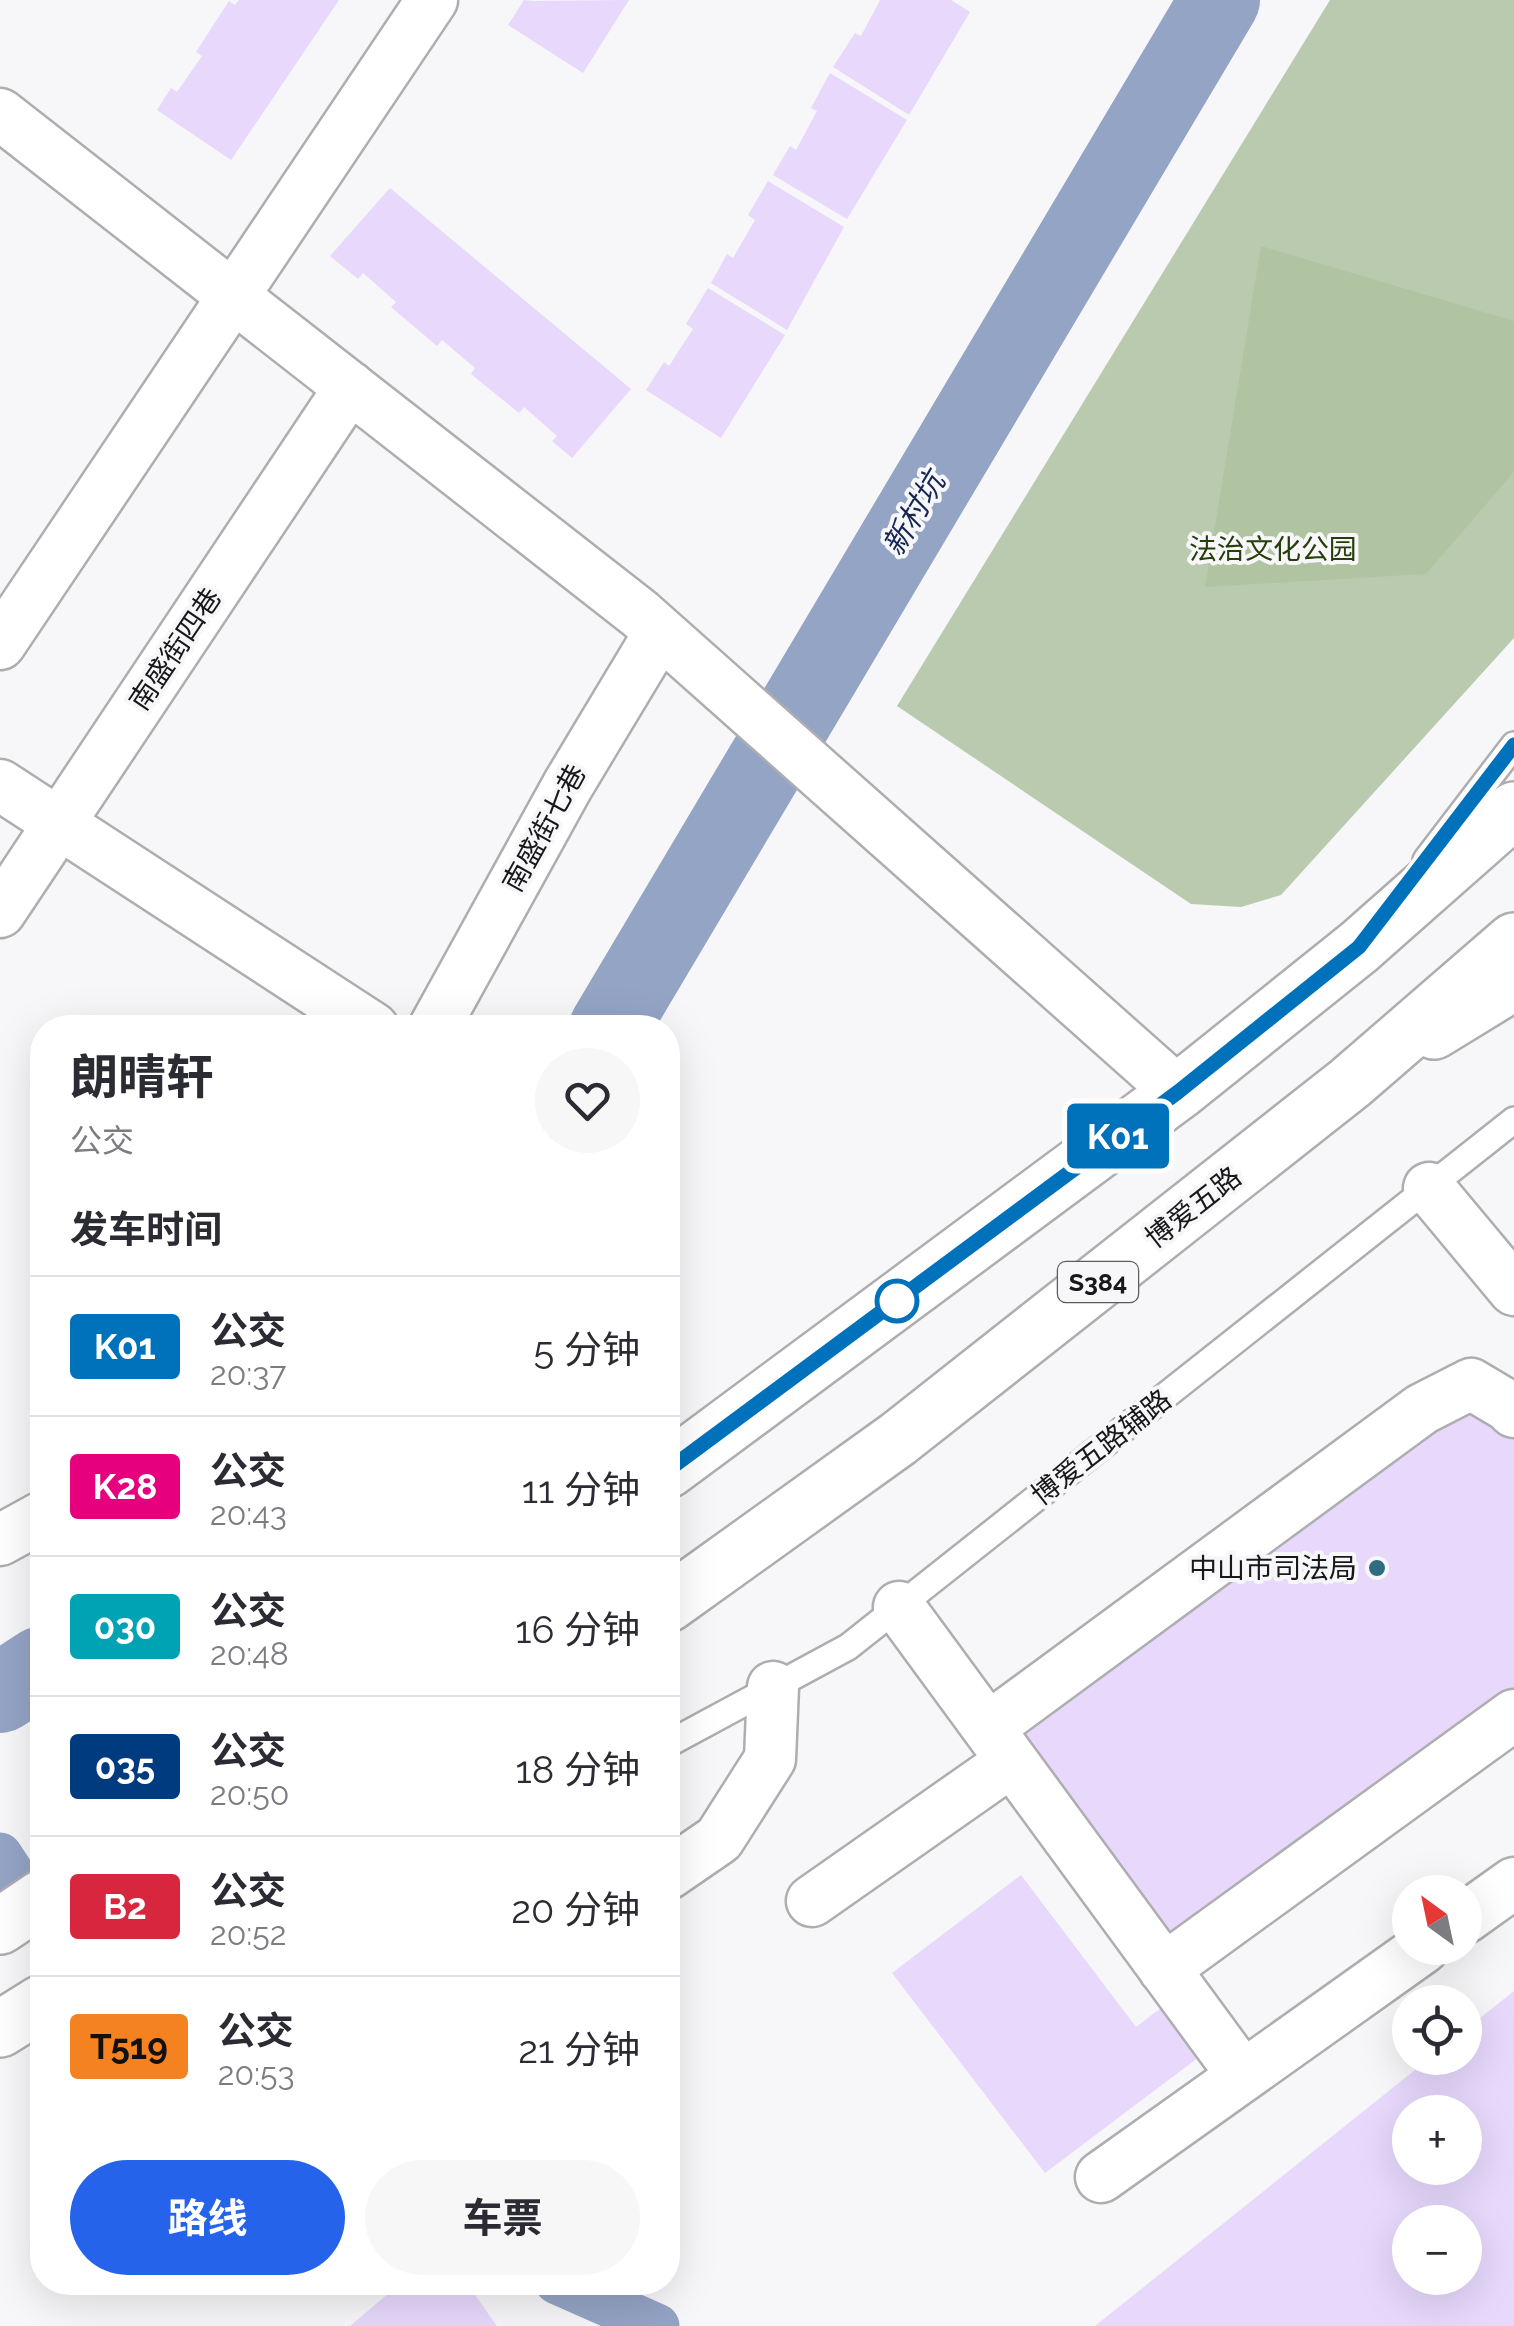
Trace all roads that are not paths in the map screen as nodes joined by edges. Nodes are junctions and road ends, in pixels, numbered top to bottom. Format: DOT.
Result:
graph roads {
  1 [pos="432,0"];
  2 [pos="0,114"];
  3 [pos="233,295"];
  4 [pos="350,387"];
  5 [pos="660,632"];
  6 [pos="0,644"];
  7 [pos="1514,744"];
  8 [pos="0,785"];
  9 [pos="1514,810"];
  10 [pos="59,824"];
  11 [pos="0,912"];
  12 [pos="1514,940"];
  13 [pos="1359,947"];
  14 [pos="1514,982"];
  15 [pos="354,1015"];
  16 [pos="441,1015"];
  17 [pos="1350,1083"];
  18 [pos="1178,1092"];
  19 [pos="1514,1120"];
  20 [pos="1429,1188"];
  21 [pos="1514,1290"];
  22 [pos="1514,1412"];
  23 [pos="680,1461"];
  24 [pos="30,1524"];
  25 [pos="0,1540"];
  26 [pos="680,1595"];
  27 [pos="898,1607"];
  28 [pos="772,1687"];
  29 [pos="1514,1715"];
  30 [pos="680,1737"];
  31 [pos="1000,1745"];
  32 [pos="680,1866"];
  33 [pos="1514,1883"];
  34 [pos="812,1900"];
  35 [pos="30,1906"];
  36 [pos="1482,1906"];
  37 [pos="0,1926"];
  38 [pos="1400,1965"];
  39 [pos="1164,1969"];
  40 [pos="1243,2076"];
  41 [pos="1101,2177"];
  1 -- 3 [label="street"];
  2 -- 3 [label="street"];
  3 -- 4 [label="street"];
  3 -- 6 [label="street"];
  4 -- 5 [label="street"];
  4 -- 10 [label="street, 南盛街四巷"];
  5 -- 16 [label="street, 南盛街七巷"];
  5 -- 18 [label="street"];
  7 -- 13 [label="lane"];
  8 -- 10 [label="street"];
  9 -- 13 [label="main road"];
  10 -- 11 [label="street, 南盛街四巷"];
  10 -- 15 [label="street"];
  12 -- 17 [label="main road, 博爱五路 / S384"];
  13 -- 18 [label="main road"];
  14 -- 17 [label="main road"];
  17 -- 26 [label="main road, 博爱五路 / S384"];
  18 -- 23 [label="main road"];
  19 -- 20 [label="lane, 博爱五路辅路"];
  20 -- 21 [label="street"];
  20 -- 27 [label="lane, 博爱五路辅路"];
  22 -- 31 [label="street"];
  24 -- 25 [label="street"];
  27 -- 28 [label="lane, 博爱五路辅路"];
  27 -- 31 [label="street"];
  28 -- 30 [label="lane, 博爱五路辅路"];
  28 -- 32 [label="street"];
  29 -- 39 [label="street"];
  31 -- 34 [label="street"];
  31 -- 39 [label="street"];
  33 -- 36 [label="street"];
  35 -- 37 [label="main road"];
  38 -- 40 [label="street"];
  39 -- 40 [label="street"];
  40 -- 41 [label="street"];
}
